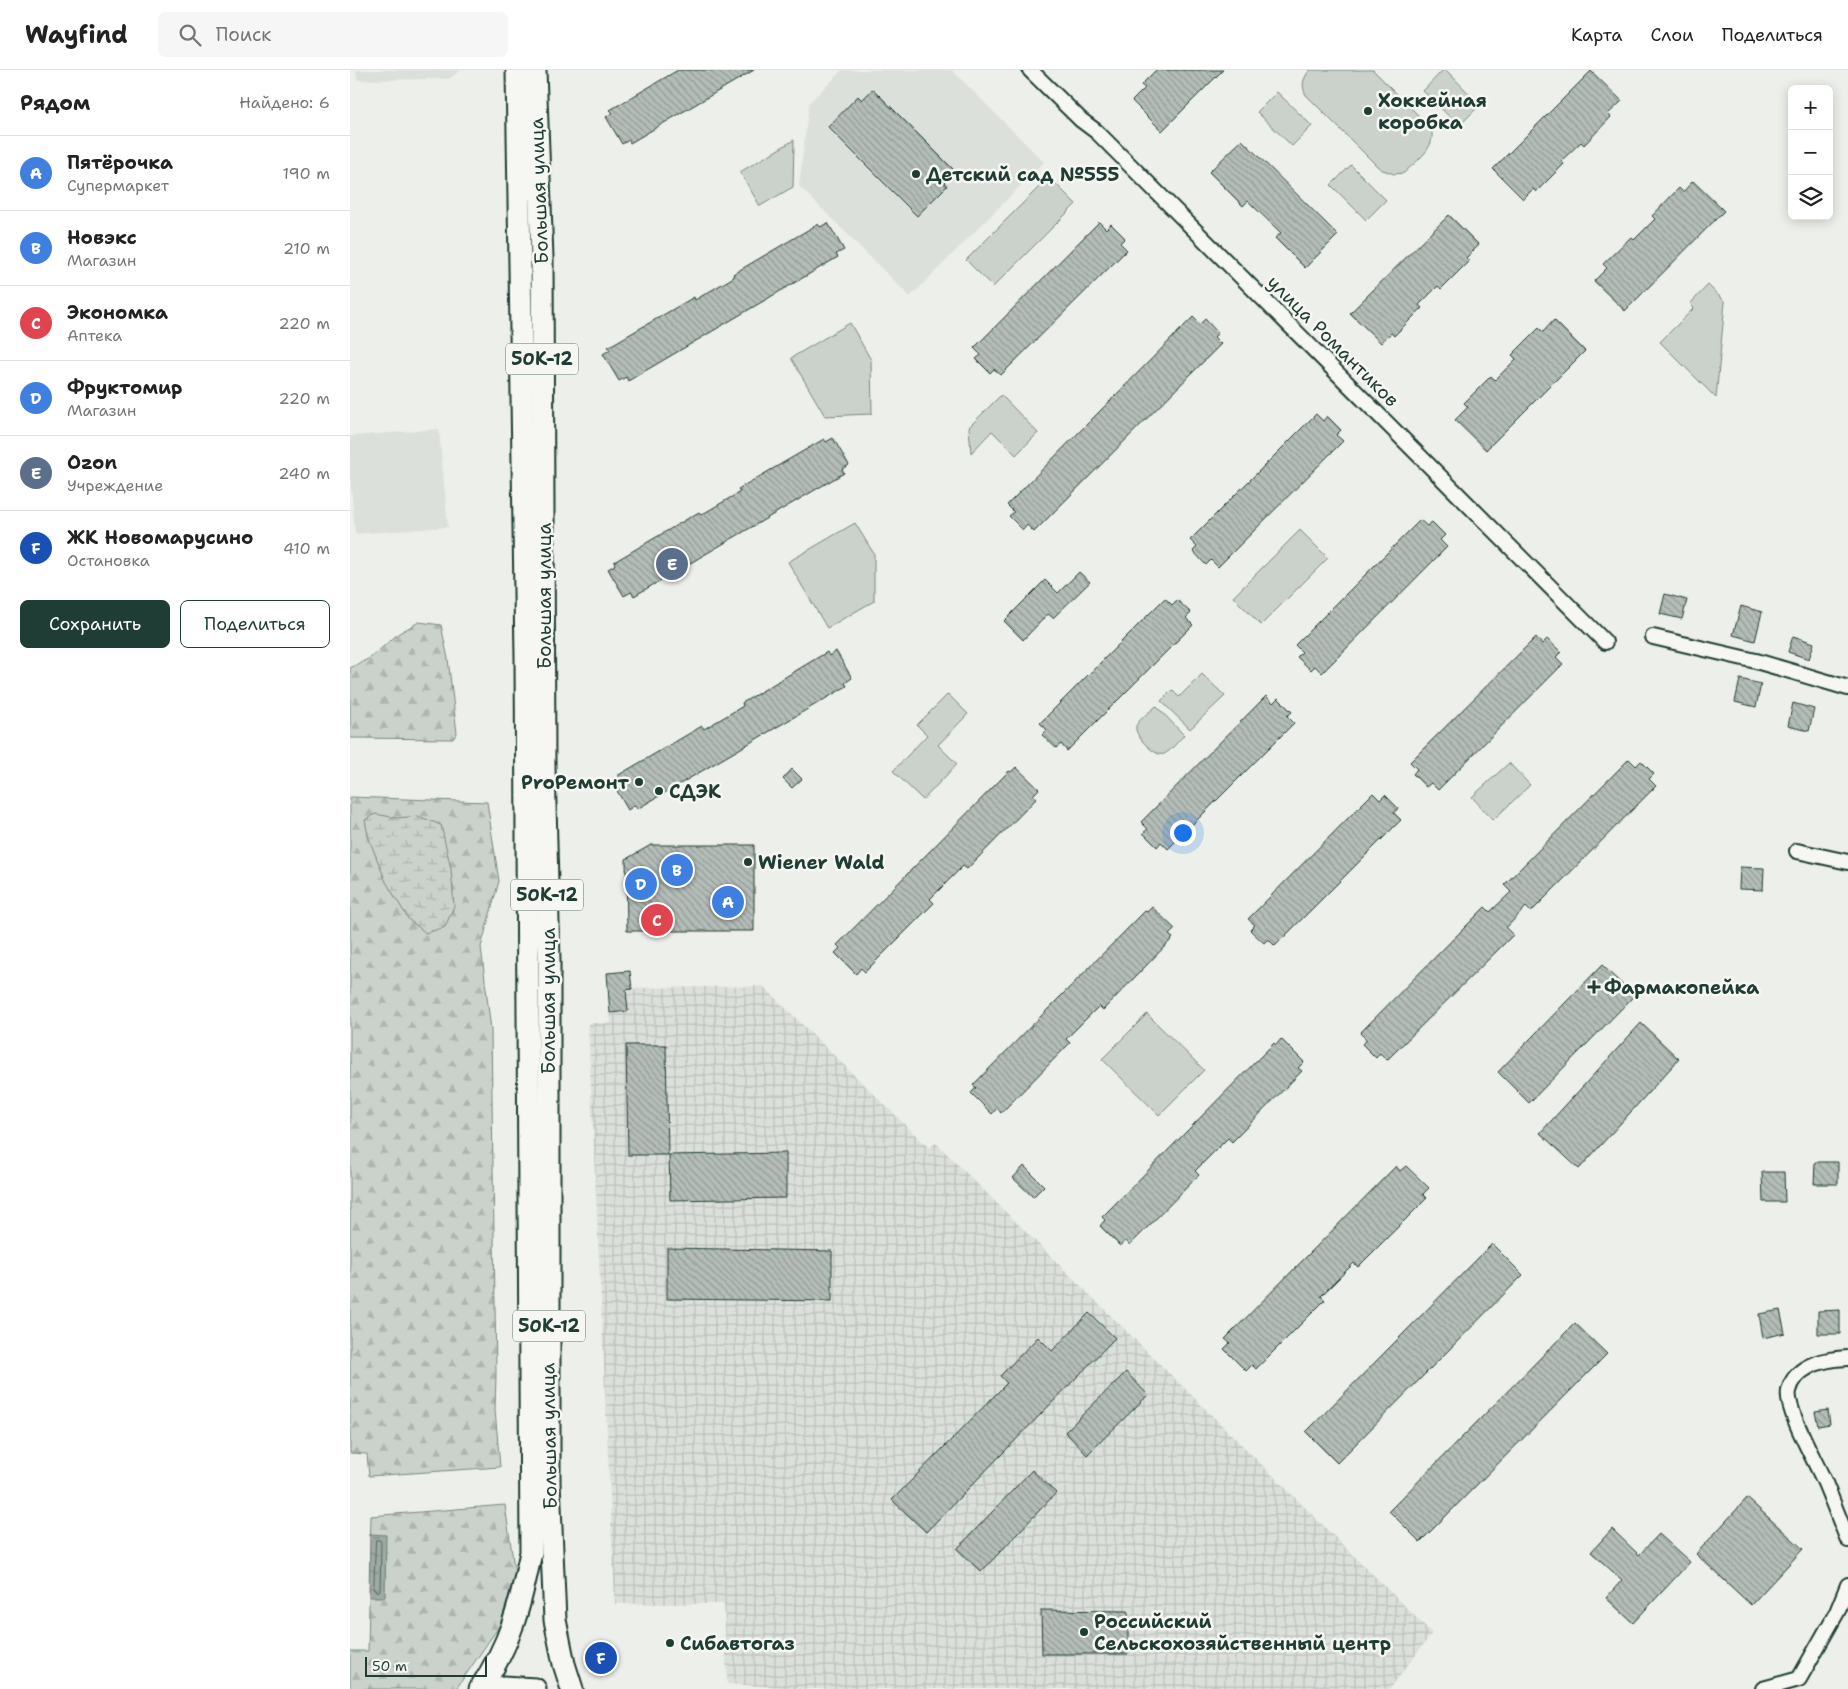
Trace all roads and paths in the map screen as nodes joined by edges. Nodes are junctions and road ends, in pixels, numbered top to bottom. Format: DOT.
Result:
graph roads {
  1 [pos="517,70"];
  2 [pos="535,70"];
  3 [pos="1030,70"];
  4 [pos="1653,636"];
  5 [pos="1606,642"];
  6 [pos="1848,688"];
  7 [pos="535,765"];
  8 [pos="1797,851"];
  9 [pos="1848,862"];
  10 [pos="1848,1358"];
  11 [pos="1848,1540"];
  12 [pos="1848,1585"];
  13 [pos="480,1689"];
  14 [pos="497,1689"];
  15 [pos="535,1689"];
  16 [pos="572,1689"];
  17 [pos="1764,1689"];
  1 -- 7 [label="main road, Большая улица"];
  2 -- 7 [label="main road, Большая улица / 50К-12"];
  3 -- 5 [label="street, улица Романтиков"];
  4 -- 6 [label="street"];
  7 -- 13 [label="main road, Большая улица"];
  7 -- 16 [label="main road, Большая улица / 50К-12"];
  8 -- 9 [label="street"];
  10 -- 11 [label="street"];
  12 -- 17 [label="street"];
  14 -- 15 [label="main road"];
}
